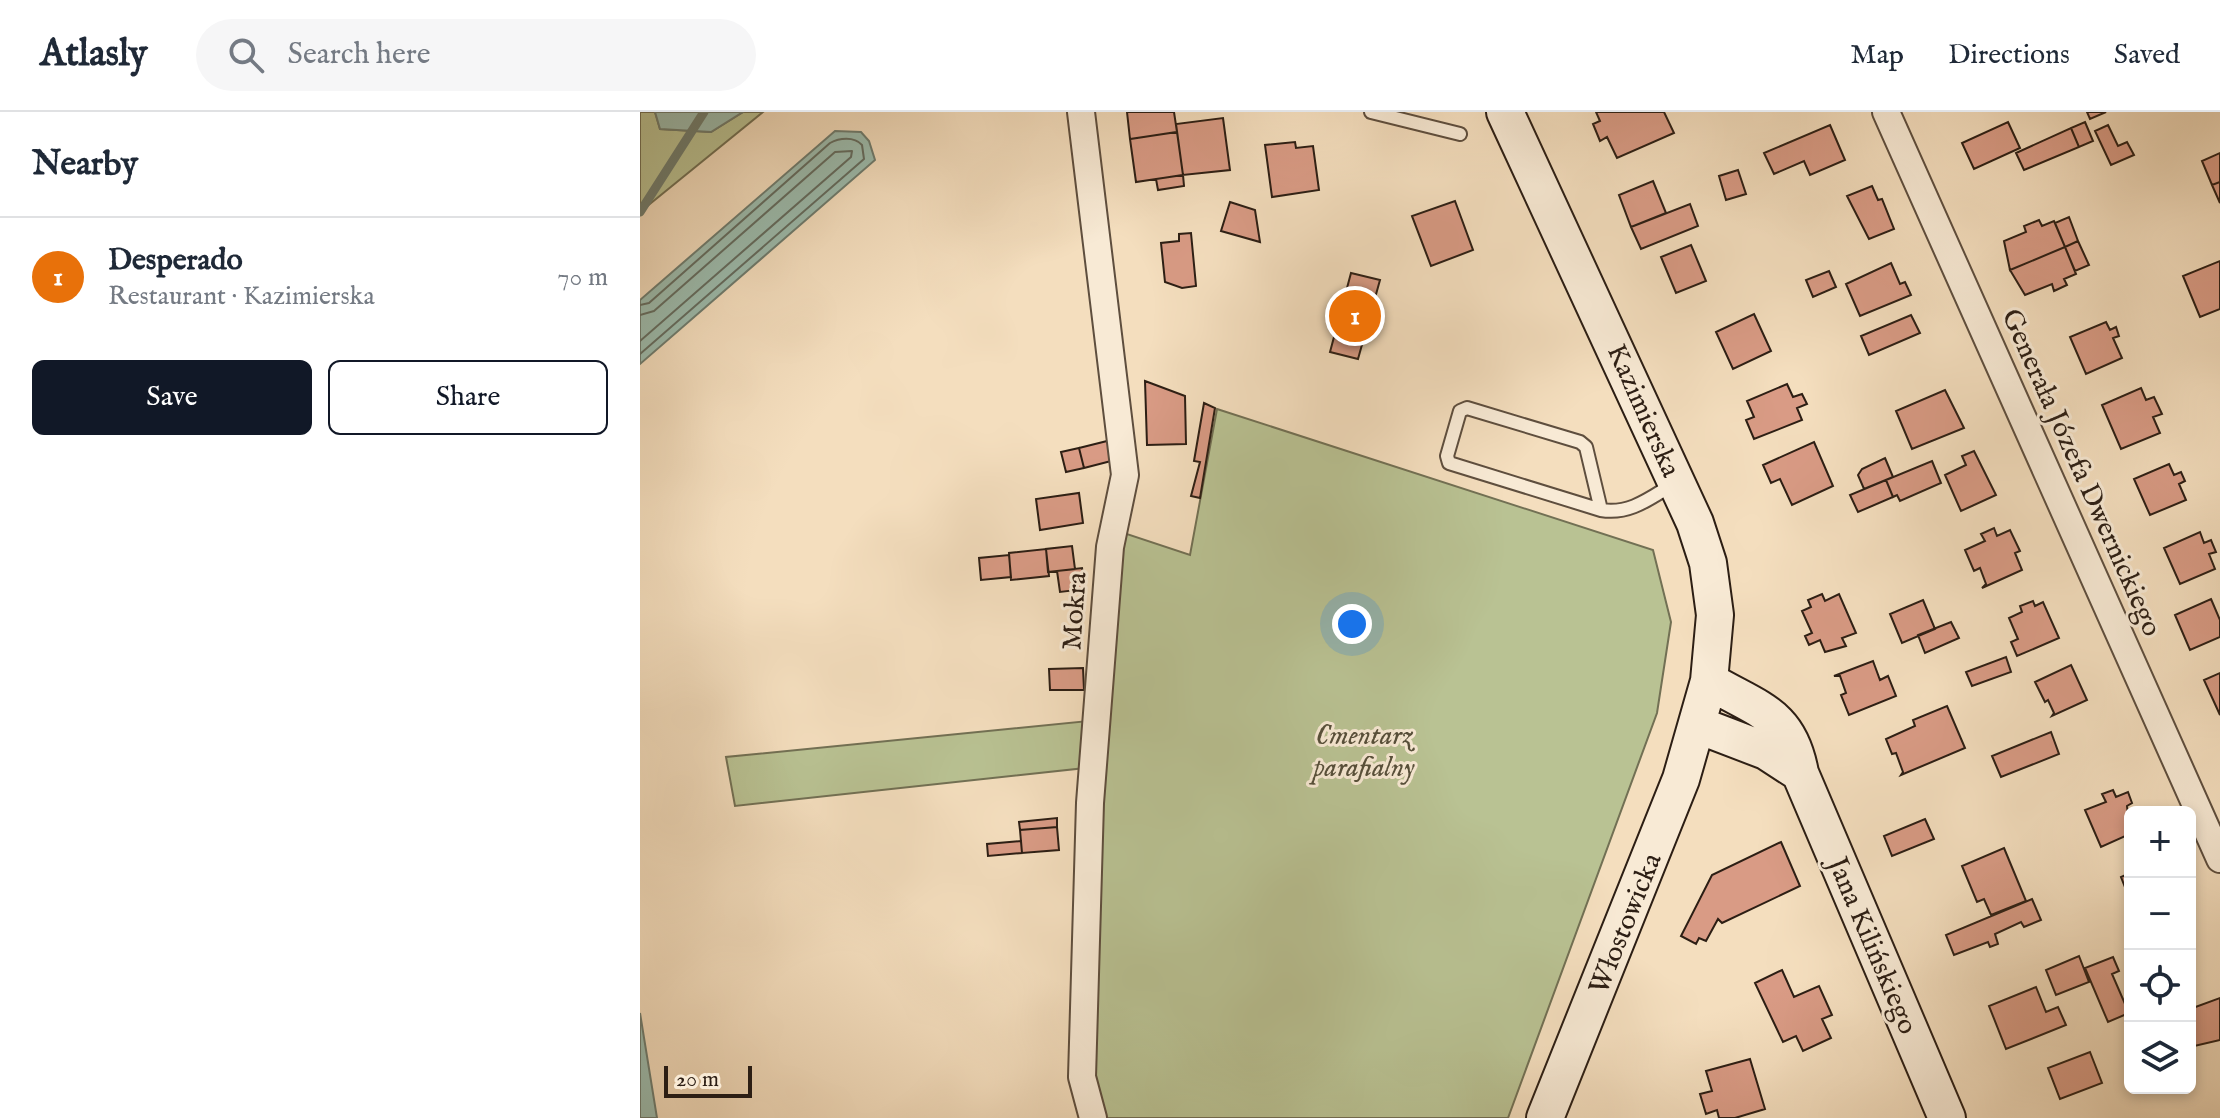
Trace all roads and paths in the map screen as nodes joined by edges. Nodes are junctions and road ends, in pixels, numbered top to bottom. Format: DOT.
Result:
graph roads {
  1 [pos="1081,112"];
  2 [pos="1371,112"];
  3 [pos="1505,112"];
  4 [pos="1886,112"];
  5 [pos="1460,134"];
  6 [pos="1678,481"];
  7 [pos="1601,510"];
  8 [pos="1709,681"];
  9 [pos="1698,725"];
  10 [pos="1800,773"];
  11 [pos="2220,859"];
  12 [pos="1941,1116"];
  13 [pos="1093,1118"];
  14 [pos="1545,1118"];
  1 -- 13 [label="street, Mokra"];
  2 -- 5 [label="lane"];
  3 -- 6 [label="main road, Kazimierska"];
  4 -- 11 [label="street, Generała Józefa Dwernickiego"];
  6 -- 7 [label="lane"];
  6 -- 8 [label="main road, Kazimierska"];
  7 -- 7 [label="lane"];
  8 -- 9 [label="main road, Kazimierska"];
  8 -- 10 [label="main road, Jana Kilińskiego"];
  9 -- 10 [label="main road"];
  9 -- 14 [label="main road, Włostowicka"];
  10 -- 12 [label="main road, Jana Kilińskiego"];
}
